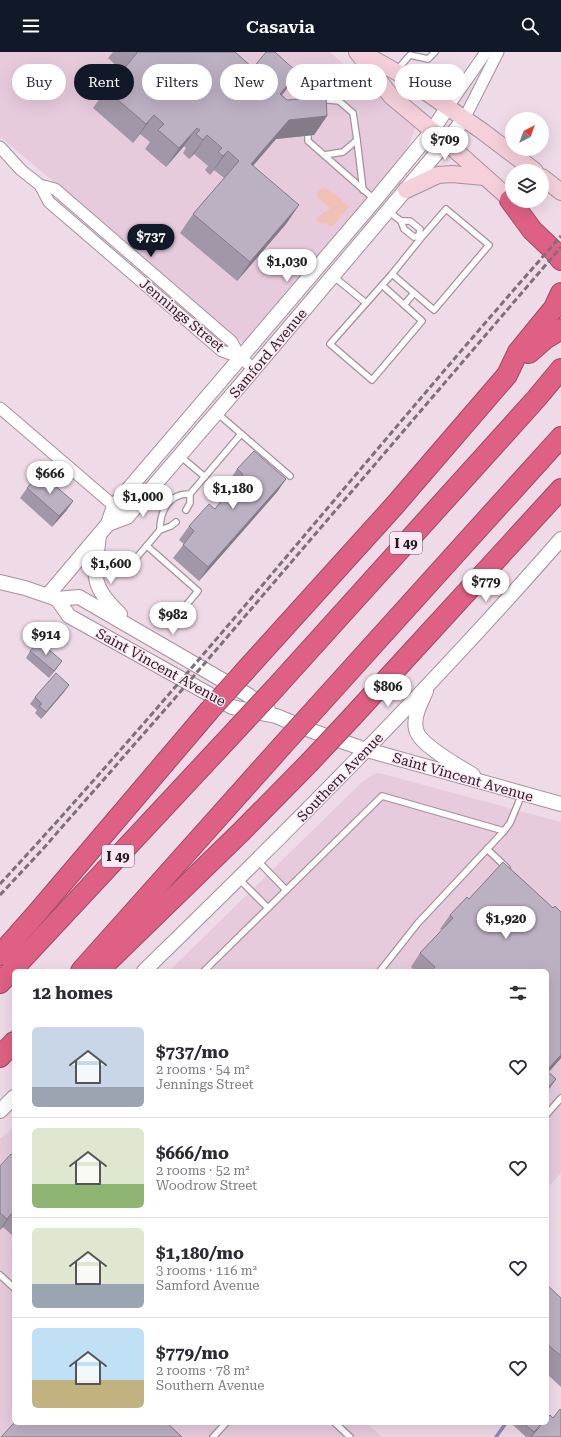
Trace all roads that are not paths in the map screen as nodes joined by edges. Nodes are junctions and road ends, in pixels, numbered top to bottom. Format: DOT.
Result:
graph roads {
  1 [pos="357,52"];
  2 [pos="360,52"];
  3 [pos="435,52"];
  4 [pos="488,55"];
  5 [pos="403,64"];
  6 [pos="395,71"];
  7 [pos="317,100"];
  8 [pos="436,100"];
  9 [pos="447,108"];
  10 [pos="464,119"];
  11 [pos="432,131"];
  12 [pos="308,136"];
  13 [pos="357,140"];
  14 [pos="446,142"];
  15 [pos="0,147"];
  16 [pos="324,155"];
  17 [pos="525,164"];
  18 [pos="484,177"];
  19 [pos="549,183"];
  20 [pos="40,185"];
  21 [pos="363,190"];
  22 [pos="406,190"];
  23 [pos="561,192"];
  24 [pos="505,196"];
  25 [pos="375,200"];
  26 [pos="516,208"];
  27 [pos="519,208"];
  28 [pos="388,210"];
  29 [pos="401,221"];
  30 [pos="420,237"];
  31 [pos="109,238"];
  32 [pos="561,244"];
  33 [pos="100,246"];
  34 [pos="561,260"];
  35 [pos="392,274"];
  36 [pos="333,276"];
  37 [pos="382,285"];
  38 [pos="414,293"];
  39 [pos="561,293"];
  40 [pos="366,303"];
  41 [pos="404,305"];
  42 [pos="561,329"];
  43 [pos="240,357"];
  44 [pos="254,369"];
  45 [pos="561,369"];
  46 [pos="507,375"];
  47 [pos="202,402"];
  48 [pos="0,408"];
  49 [pos="217,413"];
  50 [pos="241,434"];
  51 [pos="561,437"];
  52 [pos="180,456"];
  53 [pos="290,476"];
  54 [pos="205,477"];
  55 [pos="561,489"];
  56 [pos="190,494"];
  57 [pos="114,506"];
  58 [pos="186,510"];
  59 [pos="127,517"];
  60 [pos="176,522"];
  61 [pos="104,529"];
  62 [pos="160,530"];
  63 [pos="561,539"];
  64 [pos="147,546"];
  65 [pos="126,570"];
  66 [pos="0,582"];
  67 [pos="53,597"];
  68 [pos="178,615"];
  69 [pos="137,630"];
  70 [pos="429,683"];
  71 [pos="276,716"];
  72 [pos="367,750"];
  73 [pos="485,783"];
  74 [pos="522,793"];
  75 [pos="561,804"];
  76 [pos="504,831"];
  77 [pos="487,849"];
  78 [pos="257,860"];
  79 [pos="512,872"];
  80 [pos="239,879"];
  81 [pos="286,890"];
  82 [pos="268,908"];
  83 [pos="0,955"];
  84 [pos="13,969"];
  85 [pos="83,969"];
  86 [pos="100,969"];
  87 [pos="146,969"];
  88 [pos="206,969"];
  89 [pos="382,969"];
  90 [pos="12,970"];
  91 [pos="0,983"];
  92 [pos="12,1044"];
  93 [pos="12,1053"];
  94 [pos="0,1057"];
  95 [pos="0,1064"];
  96 [pos="561,1098"];
  97 [pos="12,1099"];
  98 [pos="0,1111"];
  99 [pos="549,1112"];
  100 [pos="0,1275"];
  101 [pos="12,1286"];
  102 [pos="224,1425"];
  103 [pos="337,1425"];
  104 [pos="213,1437"];
  105 [pos="350,1437"];
  1 -- 11 [label="main road"];
  2 -- 6 [label="main road"];
  3 -- 5 [label="lane"];
  4 -- 9 [label="street, Samford Avenue"];
  4 -- 10 [label="street, Samford Avenue"];
  7 -- 13 [label="lane"];
  8 -- 9 [label="main road"];
  9 -- 10 [label="main road"];
  9 -- 11 [label="street, Samford Avenue"];
  10 -- 14 [label="street, Samford Avenue"];
  10 -- 17 [label="main road"];
  11 -- 14 [label="main road"];
  11 -- 25 [label="street, Samford Avenue"];
  12 -- 16 [label="lane"];
  13 -- 16 [label="lane"];
  13 -- 21 [label="lane"];
  14 -- 18 [label="main road"];
  14 -- 22 [label="street, Samford Avenue"];
  15 -- 20 [label="street, Jennings Street"];
  16 -- 21 [label="lane"];
  18 -- 22 [label="main road"];
  18 -- 24 [label="main road"];
  19 -- 23 [label="main road"];
  20 -- 31 [label="street, Jennings Street"];
  20 -- 33 [label="street, Jennings Street"];
  21 -- 25 [label="lane"];
  22 -- 28 [label="street, Samford Avenue"];
  25 -- 28 [label="street"];
  25 -- 43 [label="street, Samford Avenue"];
  26 -- 34 [label="highway"];
  27 -- 32 [label="main road"];
  28 -- 29 [label="lane"];
  28 -- 36 [label="street, Samford Avenue"];
  29 -- 30 [label="lane"];
  29 -- 30 [label="lane"];
  30 -- 35 [label="lane"];
  30 -- 38 [label="lane"];
  31 -- 33 [label="street"];
  31 -- 43 [label="street, Jennings Street"];
  33 -- 43 [label="street, Jennings Street"];
  35 -- 37 [label="lane"];
  35 -- 38 [label="lane"];
  36 -- 40 [label="lane"];
  36 -- 44 [label="street, Samford Avenue"];
  37 -- 40 [label="lane"];
  37 -- 41 [label="lane"];
  38 -- 41 [label="lane"];
  39 -- 46 [label="highway"];
  40 -- 41 [label="lane"];
  42 -- 46 [label="highway"];
  43 -- 44 [label="street, Jennings Street"];
  43 -- 47 [label="street, Samford Avenue"];
  44 -- 49 [label="street, Samford Avenue"];
  45 -- 84 [label="highway, I 49, bridge"];
  46 -- 83 [label="highway, bridge"];
  47 -- 49 [label="street"];
  47 -- 57 [label="street, Samford Avenue"];
  48 -- 57 [label="street"];
  49 -- 50 [label="lane"];
  49 -- 52 [label="street, Samford Avenue"];
  50 -- 53 [label="lane"];
  50 -- 54 [label="lane"];
  51 -- 85 [label="highway, bridge"];
  52 -- 54 [label="lane"];
  52 -- 59 [label="street, Samford Avenue"];
  54 -- 56 [label="lane"];
  55 -- 86 [label="highway, bridge"];
  56 -- 58 [label="lane"];
  56 -- 62 [label="lane"];
  57 -- 59 [label="street"];
  57 -- 61 [label="street, Samford Avenue"];
  59 -- 61 [label="street, Samford Avenue"];
  60 -- 62 [label="lane"];
  61 -- 67 [label="street, Samford Avenue"];
  61 -- 69 [label="street"];
  62 -- 64 [label="lane"];
  63 -- 70 [label="street, Southern Avenue"];
  64 -- 65 [label="lane"];
  64 -- 68 [label="lane"];
  66 -- 67 [label="street, Saint Vincent Avenue"];
  67 -- 69 [label="street, Saint Vincent Avenue"];
  67 -- 71 [label="street, Saint Vincent Avenue"];
  69 -- 71 [label="street, Saint Vincent Avenue"];
  70 -- 72 [label="street, Southern Avenue"];
  70 -- 73 [label="street"];
  71 -- 72 [label="street, Saint Vincent Avenue"];
  72 -- 73 [label="street, Saint Vincent Avenue"];
  72 -- 78 [label="street, Southern Avenue"];
  73 -- 74 [label="street, Saint Vincent Avenue"];
  74 -- 75 [label="street, Saint Vincent Avenue"];
  74 -- 76 [label="lane"];
  76 -- 77 [label="lane"];
  76 -- 81 [label="lane"];
  77 -- 79 [label="lane"];
  77 -- 89 [label="lane"];
  78 -- 80 [label="street, Southern Avenue"];
  78 -- 81 [label="lane"];
  80 -- 82 [label="lane"];
  80 -- 87 [label="street, Southern Avenue"];
  81 -- 82 [label="lane"];
  82 -- 88 [label="lane"];
  90 -- 91 [label="highway, I 49, bridge"];
  92 -- 94 [label="highway"];
  93 -- 95 [label="highway"];
  96 -- 99 [label="lane"];
  97 -- 98 [label="street"];
  100 -- 101 [label="lane"];
  102 -- 104 [label="lane"];
  103 -- 105 [label="lane"];
}
